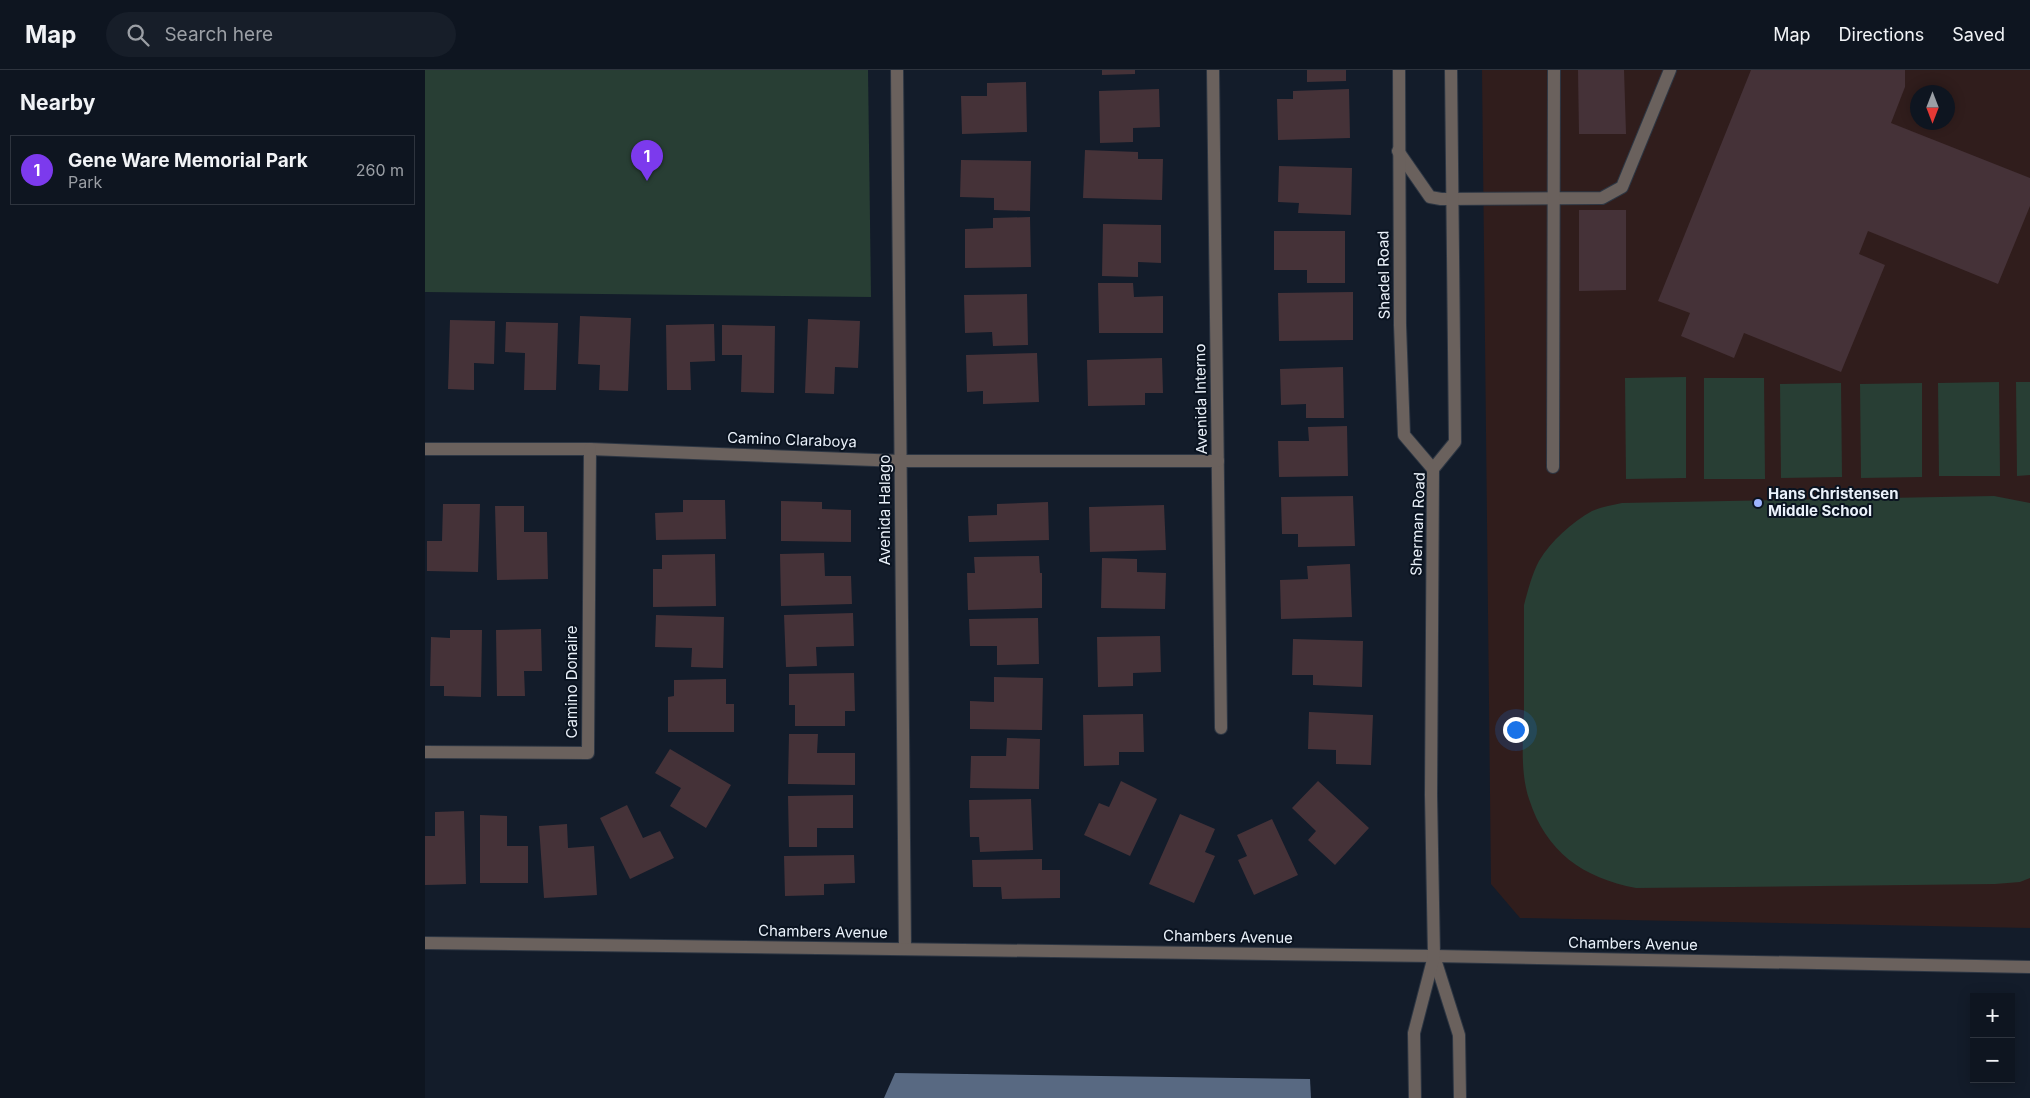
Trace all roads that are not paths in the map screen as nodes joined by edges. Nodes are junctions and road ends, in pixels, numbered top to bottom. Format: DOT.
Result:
graph roads {
  1 [pos="897,70"];
  2 [pos="1213,70"];
  3 [pos="1399,70"];
  4 [pos="1451,70"];
  5 [pos="1554,70"];
  6 [pos="1671,70"];
  7 [pos="1399,151"];
  8 [pos="1555,198"];
  9 [pos="1452,199"];
  10 [pos="425,449"];
  11 [pos="590,449"];
  12 [pos="901,461"];
  13 [pos="1217,462"];
  14 [pos="1553,467"];
  15 [pos="1433,469"];
  16 [pos="1221,728"];
  17 [pos="425,752"];
  18 [pos="425,943"];
  19 [pos="905,949"];
  20 [pos="1434,956"];
  21 [pos="2030,967"];
  22 [pos="1415,1098"];
  23 [pos="1460,1098"];
  1 -- 12 [label="street, Avenida Halago"];
  2 -- 13 [label="street, Avenida Interno"];
  3 -- 7 [label="street, Shadel Road"];
  4 -- 9 [label="street, Sherman Road"];
  5 -- 8 [label="street"];
  6 -- 8 [label="street"];
  7 -- 9 [label="street"];
  7 -- 15 [label="street, Shadel Road"];
  8 -- 9 [label="street"];
  8 -- 14 [label="street"];
  9 -- 15 [label="street, Sherman Road"];
  10 -- 11 [label="street, Camino Claraboya"];
  11 -- 12 [label="street, Camino Claraboya"];
  11 -- 17 [label="street, Camino Donaire"];
  12 -- 13 [label="street, Camino Claraboya"];
  12 -- 19 [label="street, Avenida Halago"];
  13 -- 16 [label="street, Avenida Interno"];
  15 -- 20 [label="street, Sherman Road"];
  18 -- 19 [label="street, Chambers Avenue"];
  19 -- 20 [label="street, Chambers Avenue"];
  20 -- 21 [label="street, Chambers Avenue"];
  20 -- 22 [label="street, Sherman Road"];
  20 -- 23 [label="street, Sherman Road"];
}
